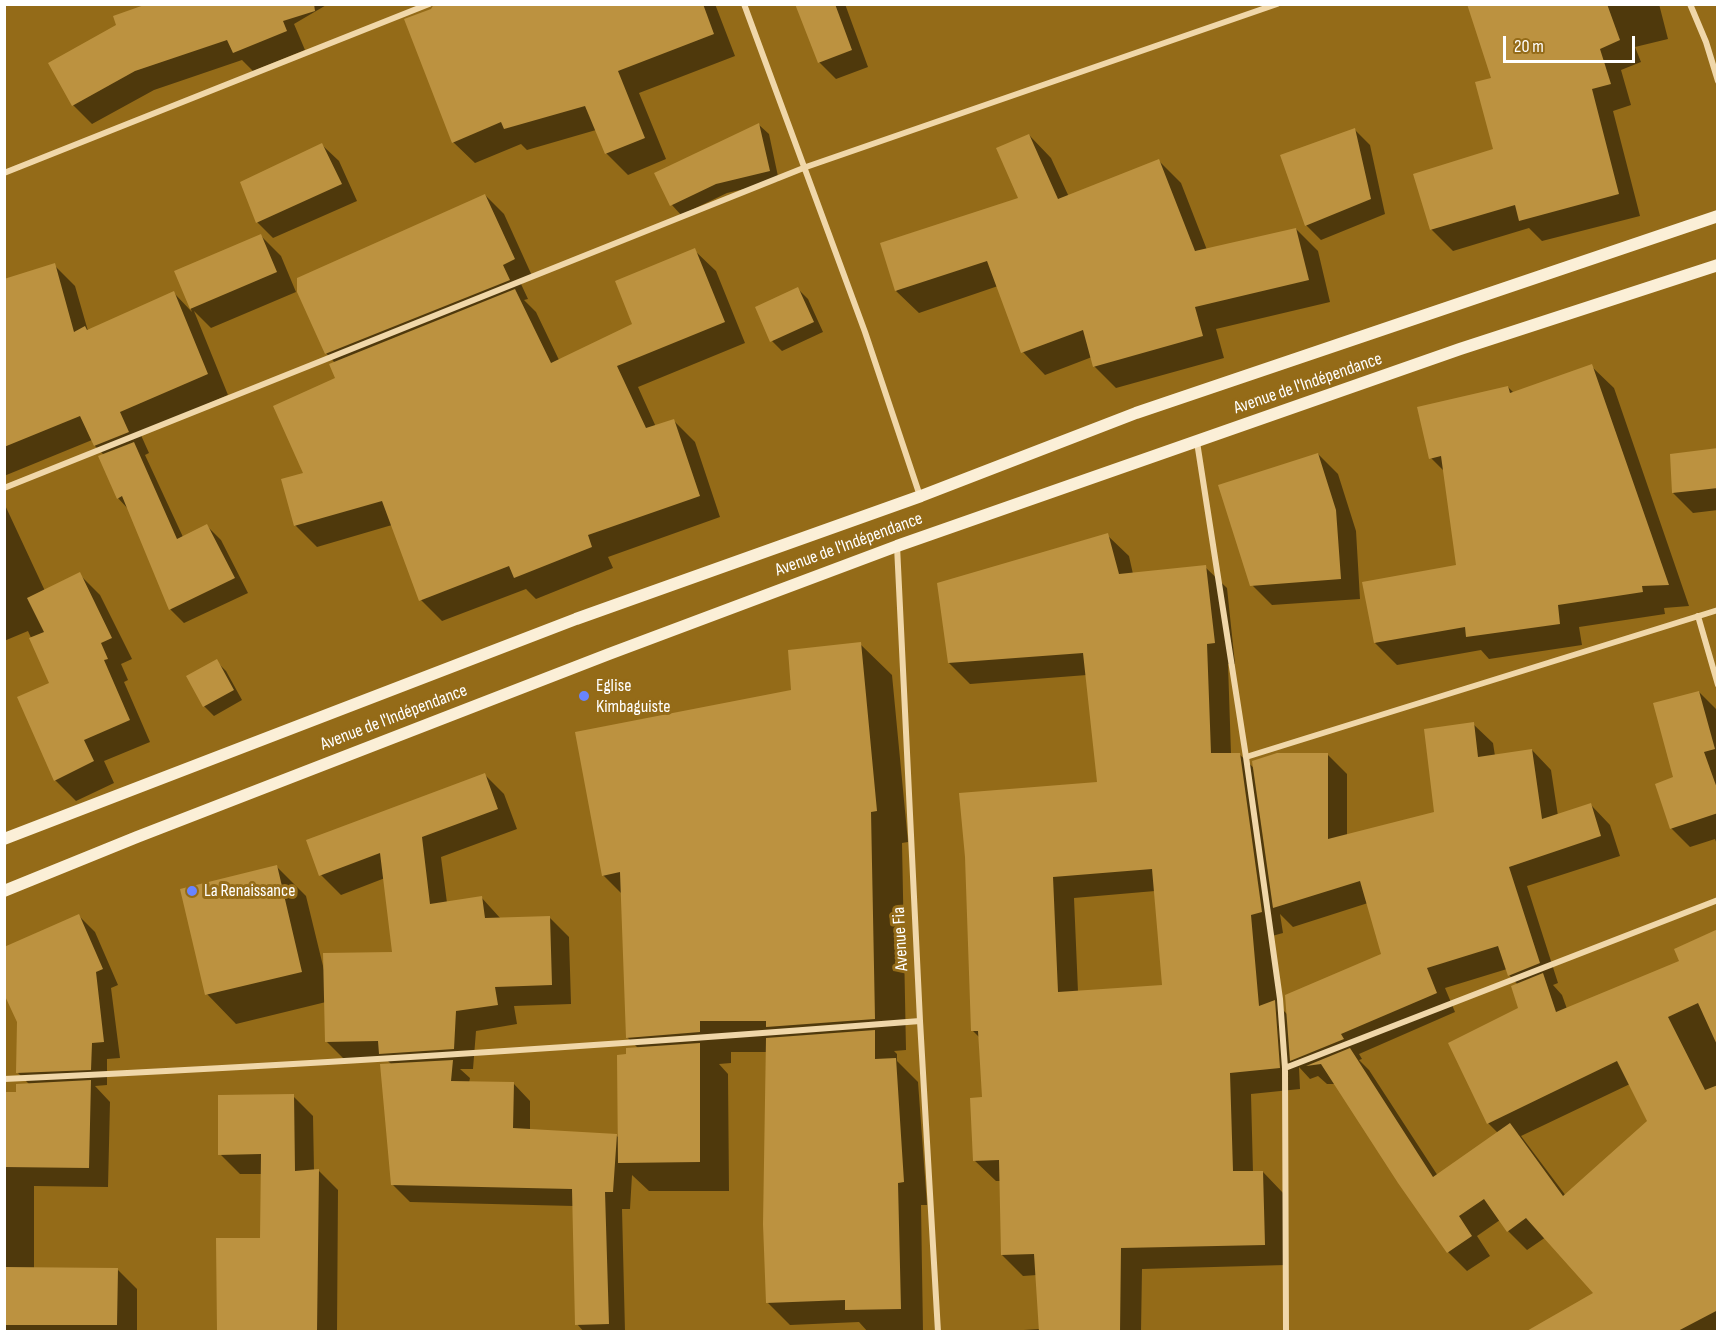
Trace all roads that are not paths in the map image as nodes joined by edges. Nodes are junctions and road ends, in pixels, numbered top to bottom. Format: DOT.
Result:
graph roads {
  1 [pos="429,4"];
  2 [pos="744,4"];
  3 [pos="1277,4"];
  4 [pos="1690,4"];
  5 [pos="1718,81"];
  6 [pos="806,167"];
  7 [pos="4,173"];
  8 [pos="1718,216"];
  9 [pos="1718,265"];
  10 [pos="1197,442"];
  11 [pos="4,488"];
  12 [pos="921,496"];
  13 [pos="897,546"];
  14 [pos="1718,610"];
  15 [pos="1698,616"];
  16 [pos="1718,685"];
  17 [pos="1246,757"];
  18 [pos="4,839"];
  19 [pos="4,891"];
  20 [pos="1718,900"];
  21 [pos="920,1021"];
  22 [pos="1286,1068"];
  23 [pos="4,1079"];
  24 [pos="938,1332"];
  25 [pos="1286,1332"];
  1 -- 7 [label="street"];
  2 -- 6 [label="street"];
  3 -- 6 [label="street"];
  4 -- 5 [label="street"];
  6 -- 11 [label="street"];
  6 -- 12 [label="street"];
  8 -- 12 [label="street, Avenue de l'Indépendance"];
  9 -- 10 [label="street, Avenue de l'Indépendance"];
  10 -- 13 [label="street, Avenue de l'Indépendance"];
  10 -- 17 [label="street"];
  12 -- 18 [label="street, Avenue de l'Indépendance"];
  13 -- 19 [label="street, Avenue de l'Indépendance"];
  13 -- 21 [label="street, Avenue Fia"];
  14 -- 15 [label="street"];
  15 -- 16 [label="street"];
  15 -- 17 [label="street"];
  17 -- 22 [label="street"];
  20 -- 22 [label="street"];
  21 -- 23 [label="street"];
  21 -- 24 [label="street, Avenue Fia"];
  22 -- 25 [label="street"];
}
